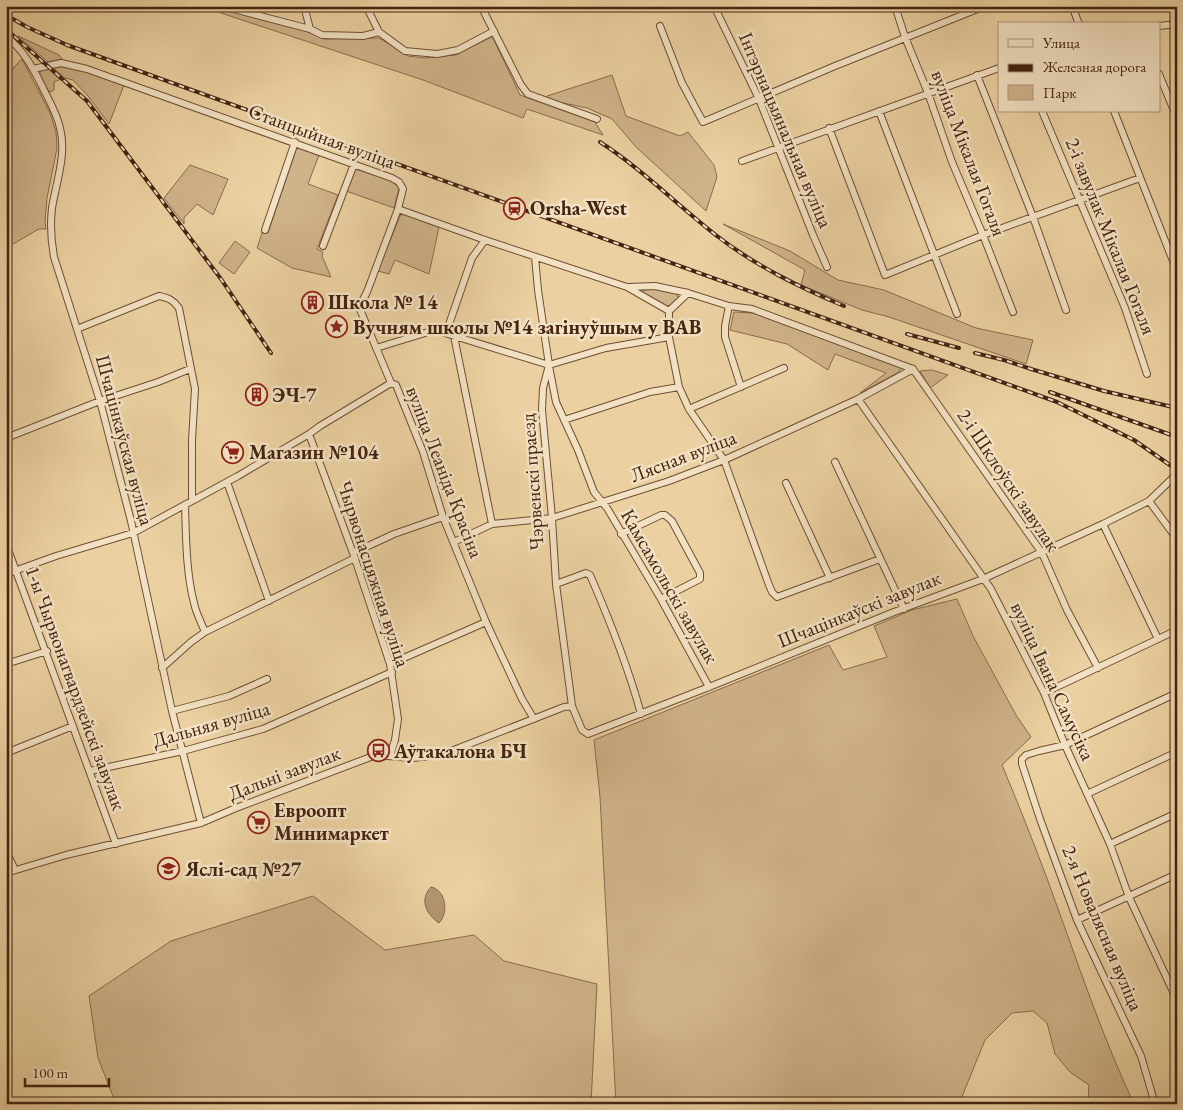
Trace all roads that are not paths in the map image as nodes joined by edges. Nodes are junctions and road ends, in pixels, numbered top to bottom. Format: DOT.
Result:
graph roads {
  1 [pos="304,6"];
  2 [pos="366,6"];
  3 [pos="481,6"];
  4 [pos="714,6"];
  5 [pos="895,6"];
  6 [pos="985,6"];
  7 [pos="1072,6"];
  8 [pos="229,7"];
  9 [pos="1078,22"];
  10 [pos="1177,24"];
  11 [pos="660,26"];
  12 [pos="1160,26"];
  13 [pos="310,29"];
  14 [pos="494,31"];
  15 [pos="379,32"];
  16 [pos="6,36"];
  17 [pos="905,37"];
  18 [pos="998,68"];
  19 [pos="34,69"];
  20 [pos="977,75"];
  21 [pos="1160,76"];
  22 [pos="928,93"];
  23 [pos="759,99"];
  24 [pos="879,111"];
  25 [pos="1042,112"];
  26 [pos="1114,112"];
  27 [pos="1177,118"];
  28 [pos="597,119"];
  29 [pos="829,128"];
  30 [pos="295,142"];
  31 [pos="779,147"];
  32 [pos="742,161"];
  33 [pos="354,164"];
  34 [pos="1140,178"];
  35 [pos="1080,200"];
  36 [pos="398,208"];
  37 [pos="1033,217"];
  38 [pos="265,230"];
  39 [pos="984,235"];
  40 [pos="485,240"];
  41 [pos="322,246"];
  42 [pos="936,256"];
  43 [pos="535,257"];
  44 [pos="828,267"];
  45 [pos="1177,271"];
  46 [pos="627,287"];
  47 [pos="688,293"];
  48 [pos="729,306"];
  49 [pos="1066,310"];
  50 [pos="669,312"];
  51 [pos="1013,312"];
  52 [pos="957,314"];
  53 [pos="77,329"];
  54 [pos="446,332"];
  55 [pos="454,336"];
  56 [pos="669,337"];
  57 [pos="376,348"];
  58 [pos="549,365"];
  59 [pos="784,368"];
  60 [pos="190,369"];
  61 [pos="913,369"];
  62 [pos="1146,374"];
  63 [pos="391,383"];
  64 [pos="678,387"];
  65 [pos="741,387"];
  66 [pos="858,399"];
  67 [pos="100,401"];
  68 [pos="689,409"];
  69 [pos="564,420"];
  70 [pos="309,434"];
  71 [pos="6,438"];
  72 [pos="724,460"];
  73 [pos="835,462"];
  74 [pos="1177,474"];
  75 [pos="226,482"];
  76 [pos="786,483"];
  77 [pos="192,501"];
  78 [pos="1149,501"];
  79 [pos="601,502"];
  80 [pos="185,505"];
  81 [pos="443,516"];
  82 [pos="552,518"];
  83 [pos="492,524"];
  84 [pos="1104,524"];
  85 [pos="134,533"];
  86 [pos="621,534"];
  87 [pos="1177,539"];
  88 [pos="454,542"];
  89 [pos="6,544"];
  90 [pos="1042,552"];
  91 [pos="354,556"];
  92 [pos="880,559"];
  93 [pos="15,571"];
  94 [pos="6,574"];
  95 [pos="830,578"];
  96 [pos="983,579"];
  97 [pos="556,584"];
  98 [pos="661,599"];
  99 [pos="270,601"];
  100 [pos="904,609"];
  101 [pos="486,622"];
  102 [pos="1177,630"];
  103 [pos="205,632"];
  104 [pos="1158,639"];
  105 [pos="47,651"];
  106 [pos="6,664"];
  107 [pos="390,664"];
  108 [pos="162,668"];
  109 [pos="1098,668"];
  110 [pos="392,672"];
  111 [pos="267,679"];
  112 [pos="709,687"];
  113 [pos="1044,693"];
  114 [pos="1177,693"];
  115 [pos="572,706"];
  116 [pos="172,711"];
  117 [pos="641,714"];
  118 [pos="534,719"];
  119 [pos="73,726"];
  120 [pos="1065,744"];
  121 [pos="183,751"];
  122 [pos="1177,752"];
  123 [pos="6,753"];
  124 [pos="390,756"];
  125 [pos="90,771"];
  126 [pos="1087,794"];
  127 [pos="1177,813"];
  128 [pos="201,823"];
  129 [pos="116,844"];
  130 [pos="1110,844"];
  131 [pos="6,851"];
  132 [pos="15,870"];
  133 [pos="6,873"];
  134 [pos="1177,874"];
  135 [pos="1128,897"];
  136 [pos="1077,920"];
  137 [pos="1177,1000"];
  138 [pos="1155,1104"];
  1 -- 13 [label="street"];
  2 -- 15 [label="street"];
  3 -- 14 [label="street"];
  4 -- 23 [label="street, Інтэрнацыянальная вуліца"];
  5 -- 17 [label="street, вуліца Мікалая Гогаля"];
  6 -- 17 [label="street"];
  7 -- 9 [label="street"];
  8 -- 13 [label="street"];
  10 -- 12 [label="street"];
  11 -- 23 [label="street"];
  13 -- 15 [label="street"];
  14 -- 15 [label="street"];
  14 -- 28 [label="street"];
  16 -- 19 [label="street"];
  17 -- 22 [label="street, вуліца Мікалая Гогаля"];
  17 -- 23 [label="street"];
  18 -- 20 [label="street"];
  19 -- 30 [label="street, Станцыйная вуліца"];
  19 -- 53 [label="street, Шчацінкаўская вуліца"];
  20 -- 22 [label="street"];
  20 -- 37 [label="street"];
  21 -- 27 [label="street"];
  22 -- 24 [label="street"];
  22 -- 39 [label="street, вуліца Мікалая Гогаля"];
  23 -- 31 [label="street, Інтэрнацыянальная вуліца"];
  24 -- 29 [label="street"];
  24 -- 42 [label="street"];
  25 -- 35 [label="street, 2-і завулак Мікалая Гогаля"];
  26 -- 34 [label="street"];
  29 -- 31 [label="street"];
  29 -- 42 [label="street"];
  30 -- 33 [label="street, Станцыйная вуліца"];
  30 -- 38 [label="street"];
  31 -- 32 [label="street"];
  31 -- 44 [label="street, Інтэрнацыянальная вуліца"];
  33 -- 36 [label="street, Станцыйная вуліца"];
  33 -- 41 [label="street"];
  34 -- 35 [label="street"];
  34 -- 45 [label="street"];
  35 -- 37 [label="street"];
  35 -- 62 [label="street, 2-і завулак Мікалая Гогаля"];
  36 -- 40 [label="street"];
  36 -- 57 [label="street, вуліца Леаніда Красіна"];
  37 -- 39 [label="street"];
  37 -- 49 [label="street"];
  39 -- 42 [label="street"];
  39 -- 51 [label="street, вуліца Мікалая Гогаля"];
  40 -- 43 [label="street"];
  40 -- 54 [label="street"];
  42 -- 52 [label="street"];
  43 -- 46 [label="street"];
  43 -- 58 [label="street, Чэрвенскі праезд"];
  46 -- 47 [label="street"];
  46 -- 50 [label="street"];
  47 -- 48 [label="street"];
  47 -- 50 [label="street"];
  48 -- 61 [label="street"];
  48 -- 65 [label="street"];
  50 -- 56 [label="street"];
  53 -- 60 [label="street"];
  53 -- 67 [label="street, Шчацінкаўская вуліца"];
  54 -- 55 [label="street"];
  54 -- 57 [label="street"];
  55 -- 58 [label="street"];
  55 -- 83 [label="street"];
  56 -- 58 [label="street"];
  56 -- 64 [label="street"];
  57 -- 63 [label="street, вуліца Леаніда Красіна"];
  58 -- 69 [label="street, Камсамольскі завулак"];
  58 -- 82 [label="street, Чэрвенскі праезд"];
  59 -- 65 [label="street"];
  60 -- 67 [label="street"];
  60 -- 77 [label="street"];
  61 -- 66 [label="street, Лясная вуліца"];
  61 -- 90 [label="street, 2-і Шклоўскі завулак"];
  63 -- 70 [label="street"];
  63 -- 81 [label="street, вуліца Леаніда Красіна"];
  64 -- 68 [label="street"];
  64 -- 69 [label="street"];
  65 -- 68 [label="street"];
  66 -- 72 [label="street, Лясная вуліца"];
  66 -- 96 [label="street, вуліца Івана Самусіка"];
  67 -- 71 [label="street"];
  67 -- 85 [label="street, Шчацінкаўская вуліца"];
  68 -- 72 [label="street"];
  69 -- 79 [label="street, Камсамольскі завулак"];
  70 -- 75 [label="street"];
  70 -- 91 [label="street, Чырвонасцяжная вуліца"];
  72 -- 79 [label="street, Лясная вуліца"];
  72 -- 95 [label="street"];
  73 -- 92 [label="street"];
  74 -- 78 [label="street, Шчацінкаўскі завулак"];
  75 -- 77 [label="street"];
  75 -- 99 [label="street"];
  76 -- 95 [label="street"];
  77 -- 80 [label="street"];
  78 -- 84 [label="street, Шчацінкаўскі завулак"];
  78 -- 87 [label="street"];
  79 -- 82 [label="street, Лясная вуліца"];
  79 -- 86 [label="street, Камсамольскі завулак"];
  80 -- 85 [label="street"];
  80 -- 103 [label="street"];
  81 -- 88 [label="street, вуліца Леаніда Красіна"];
  81 -- 91 [label="street"];
  82 -- 83 [label="street, Лясная вуліца"];
  82 -- 97 [label="street, Чэрвенскі праезд"];
  83 -- 88 [label="street, Лясная вуліца"];
  84 -- 90 [label="street, Шчацінкаўскі завулак"];
  84 -- 104 [label="street"];
  85 -- 93 [label="street"];
  85 -- 108 [label="street, Шчацінкаўская вуліца"];
  86 -- 98 [label="street, Камсамольскі завулак"];
  86 -- 98 [label="street"];
  88 -- 101 [label="street, вуліца Леаніда Красіна"];
  89 -- 93 [label="street, 1-ы Чырвонагвардзейскі завулак"];
  90 -- 96 [label="street, Шчацінкаўскі завулак"];
  90 -- 109 [label="street, 2-і Шклоўскі завулак"];
  91 -- 99 [label="street"];
  91 -- 107 [label="street, Чырвонасцяжная вуліца"];
  92 -- 95 [label="street"];
  92 -- 100 [label="street"];
  93 -- 94 [label="street"];
  93 -- 105 [label="street, 1-ы Чырвонагвардзейскі завулак"];
  96 -- 100 [label="street, Шчацінкаўскі завулак"];
  96 -- 113 [label="street, вуліца Івана Самусіка"];
  97 -- 115 [label="street, Чэрвенскі праезд"];
  97 -- 117 [label="street"];
  98 -- 112 [label="street, Камсамольскі завулак"];
  99 -- 103 [label="street"];
  100 -- 112 [label="street, Шчацінкаўскі завулак"];
  101 -- 107 [label="street"];
  101 -- 118 [label="street, вуліца Леаніда Красіна"];
  102 -- 104 [label="street"];
  103 -- 108 [label="street"];
  104 -- 109 [label="street"];
  105 -- 106 [label="street"];
  105 -- 119 [label="street, 1-ы Чырвонагвардзейскі завулак"];
  107 -- 110 [label="street, Чырвонасцяжная вуліца"];
  108 -- 116 [label="street, Шчацінкаўская вуліца"];
  109 -- 113 [label="street"];
  110 -- 121 [label="street, Дальняя вуліца"];
  110 -- 124 [label="street, Чырвонасцяжная вуліца"];
  111 -- 116 [label="street"];
  112 -- 117 [label="street, Шчацінкаўскі завулак"];
  113 -- 120 [label="street, вуліца Івана Самусіка"];
  114 -- 120 [label="street"];
  115 -- 117 [label="street, Шчацінкаўскі завулак"];
  115 -- 118 [label="street, Дальні завулак"];
  116 -- 121 [label="street, Шчацінкаўская вуліца"];
  118 -- 124 [label="street, Дальні завулак"];
  119 -- 123 [label="street"];
  119 -- 125 [label="street, 1-ы Чырвонагвардзейскі завулак"];
  120 -- 126 [label="street, вуліца Івана Самусіка"];
  120 -- 136 [label="street, 2-я Новалясная вуліца"];
  121 -- 125 [label="street, Дальняя вуліца"];
  121 -- 128 [label="street, Шчацінкаўская вуліца"];
  122 -- 126 [label="street"];
  124 -- 128 [label="street, Дальні завулак"];
  125 -- 129 [label="street, 1-ы Чырвонагвардзейскі завулак"];
  126 -- 130 [label="street, вуліца Івана Самусіка"];
  127 -- 130 [label="street"];
  128 -- 129 [label="street, Дальні завулак"];
  129 -- 132 [label="street, Дальні завулак"];
  130 -- 135 [label="street, вуліца Івана Самусіка"];
  131 -- 132 [label="street"];
  132 -- 133 [label="street, Дальні завулак"];
  134 -- 135 [label="street"];
  135 -- 136 [label="street"];
  135 -- 137 [label="street, вуліца Івана Самусіка"];
  136 -- 138 [label="street, 2-я Новалясная вуліца"];
}
